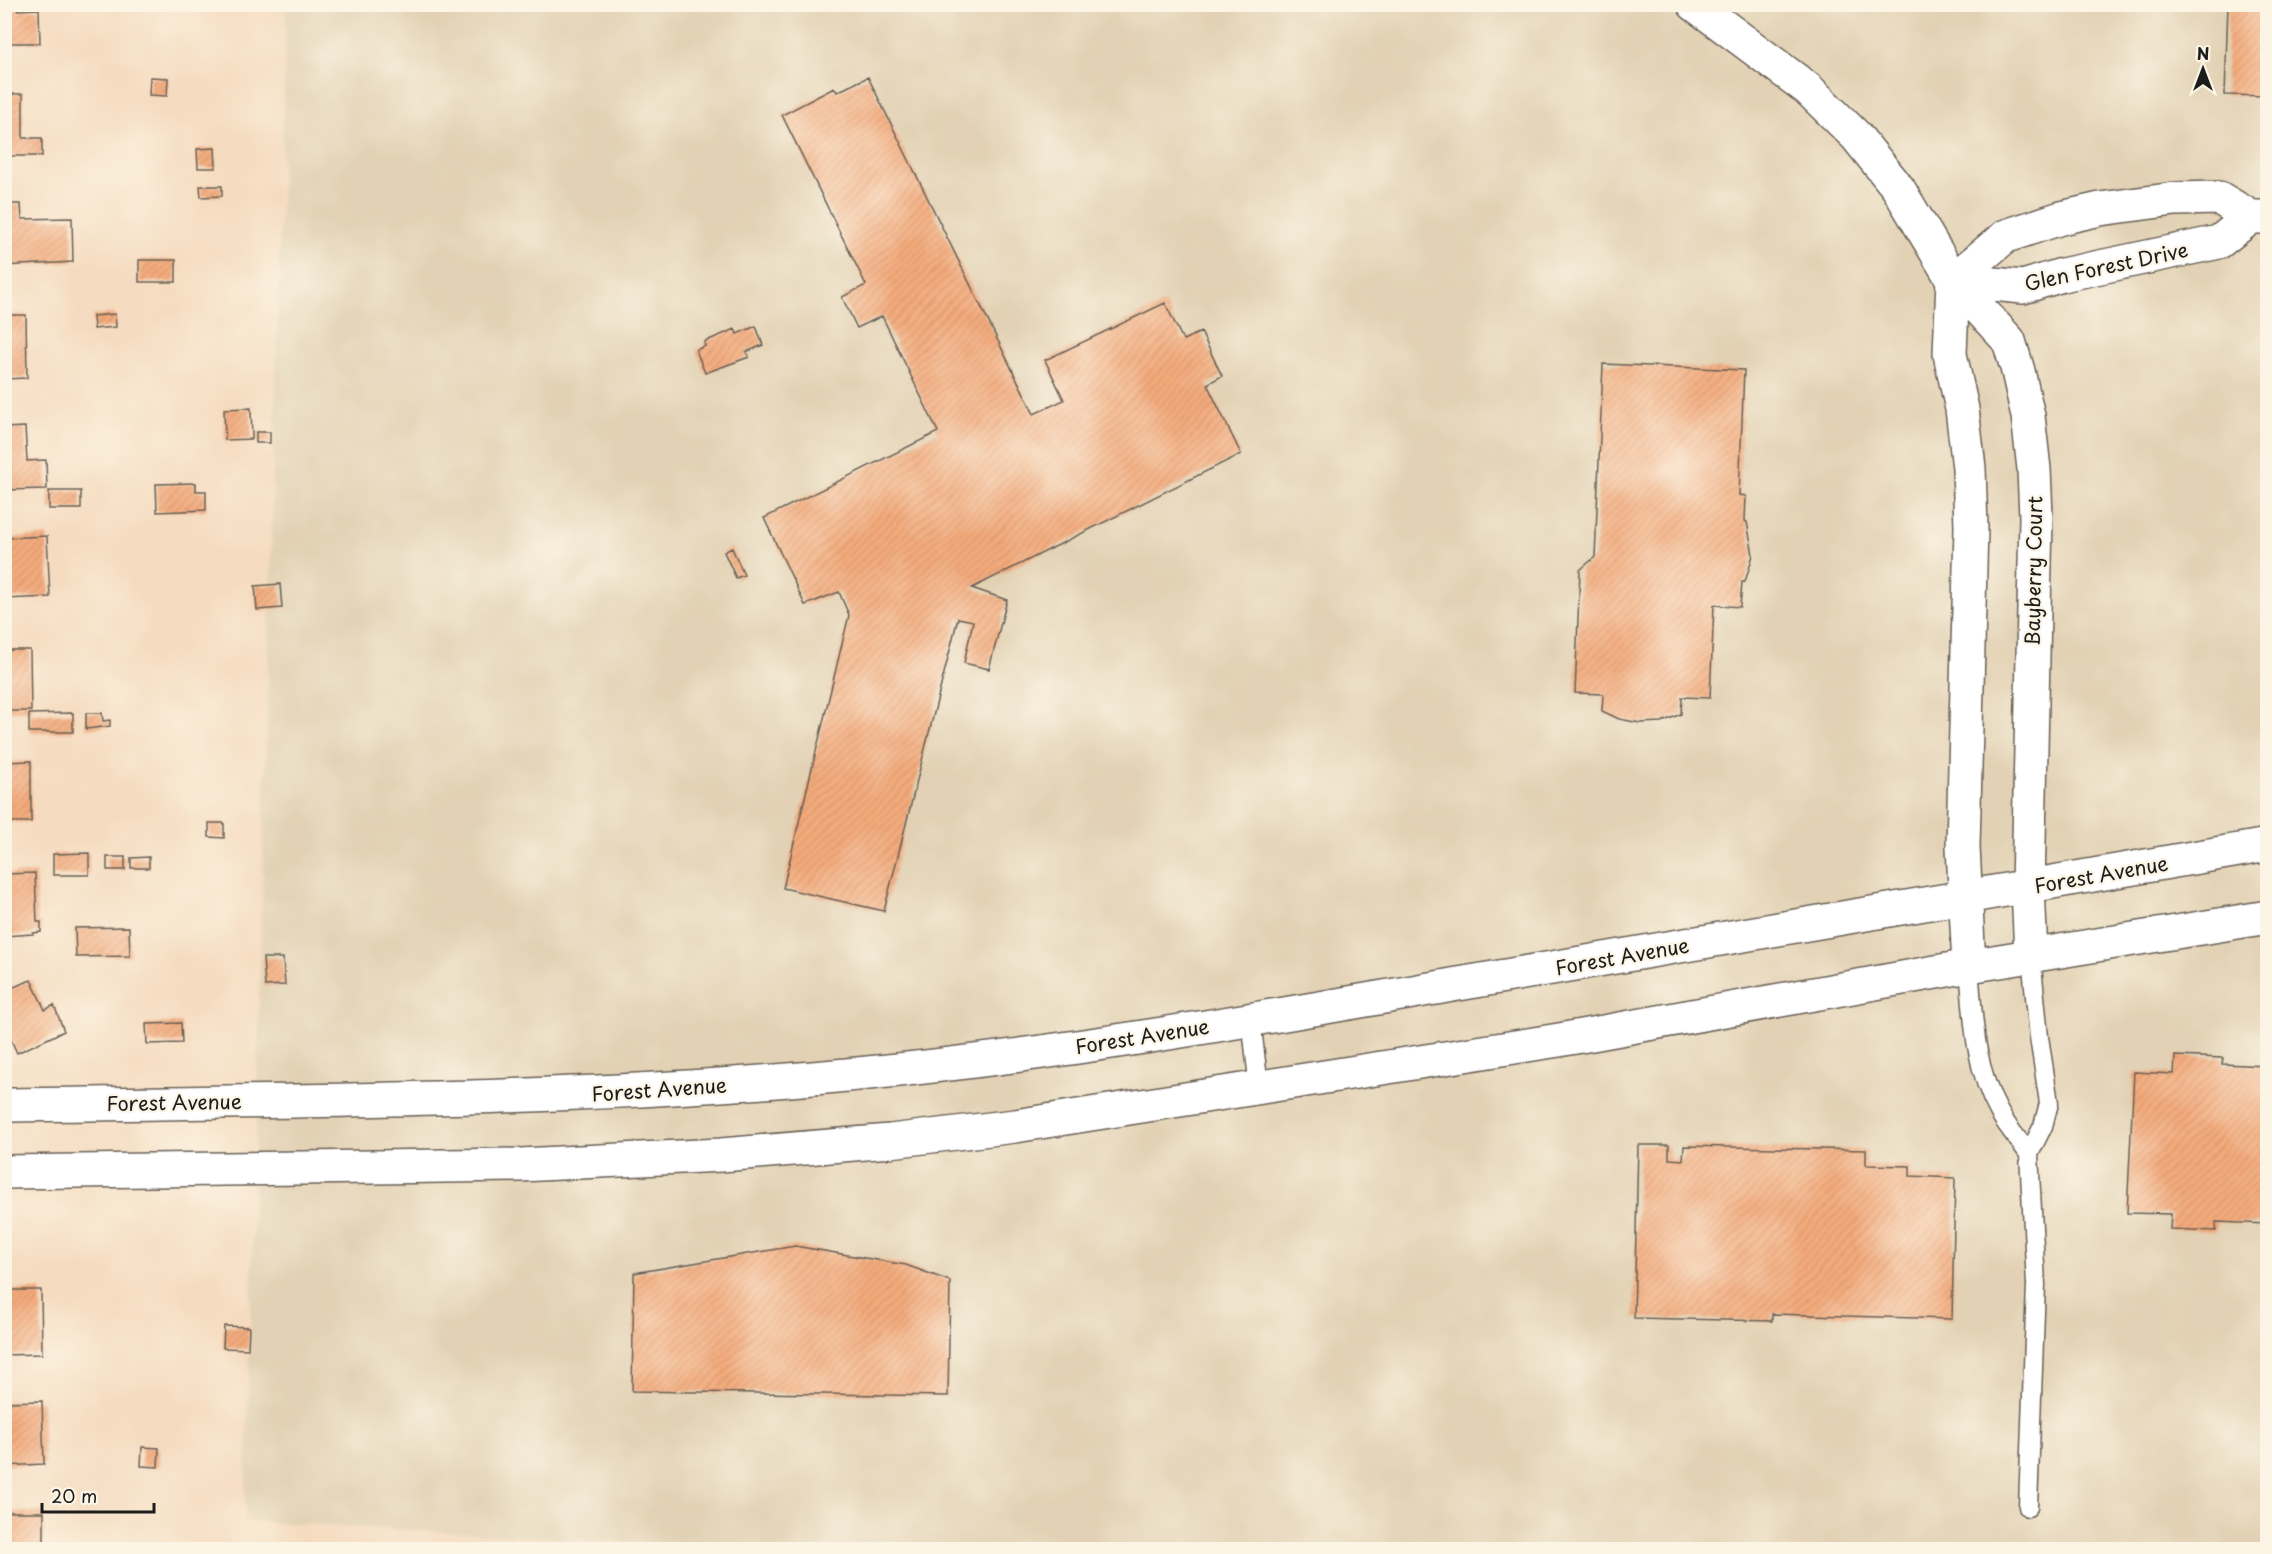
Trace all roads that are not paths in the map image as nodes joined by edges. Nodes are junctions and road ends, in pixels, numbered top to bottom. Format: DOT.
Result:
graph roads {
  1 [pos="1694,4"];
  2 [pos="2259,218"];
  3 [pos="1953,280"];
  4 [pos="2268,846"];
  5 [pos="2028,887"];
  6 [pos="1966,898"];
  7 [pos="2268,917"];
  8 [pos="2031,956"];
  9 [pos="1969,966"];
  10 [pos="1251,1019"];
  11 [pos="1259,1088"];
  12 [pos="4,1105"];
  13 [pos="2029,1154"];
  14 [pos="4,1172"];
  15 [pos="2028,1508"];
  1 -- 3 [label="main road, Bayberry Court"];
  2 -- 3 [label="main road, Glen Forest Drive"];
  2 -- 3 [label="main road, Glen Forest Drive"];
  3 -- 5 [label="main road, Bayberry Court"];
  3 -- 6 [label="main road"];
  4 -- 5 [label="main road, Forest Avenue"];
  5 -- 6 [label="main road, Forest Avenue"];
  5 -- 8 [label="main road, Bayberry Court"];
  6 -- 9 [label="main road"];
  6 -- 10 [label="main road, Forest Avenue"];
  7 -- 8 [label="main road"];
  8 -- 9 [label="main road"];
  8 -- 13 [label="lane"];
  9 -- 11 [label="main road"];
  9 -- 13 [label="lane"];
  10 -- 11 [label="lane"];
  10 -- 12 [label="main road, Forest Avenue"];
  11 -- 14 [label="main road"];
  13 -- 15 [label="lane"];
}
